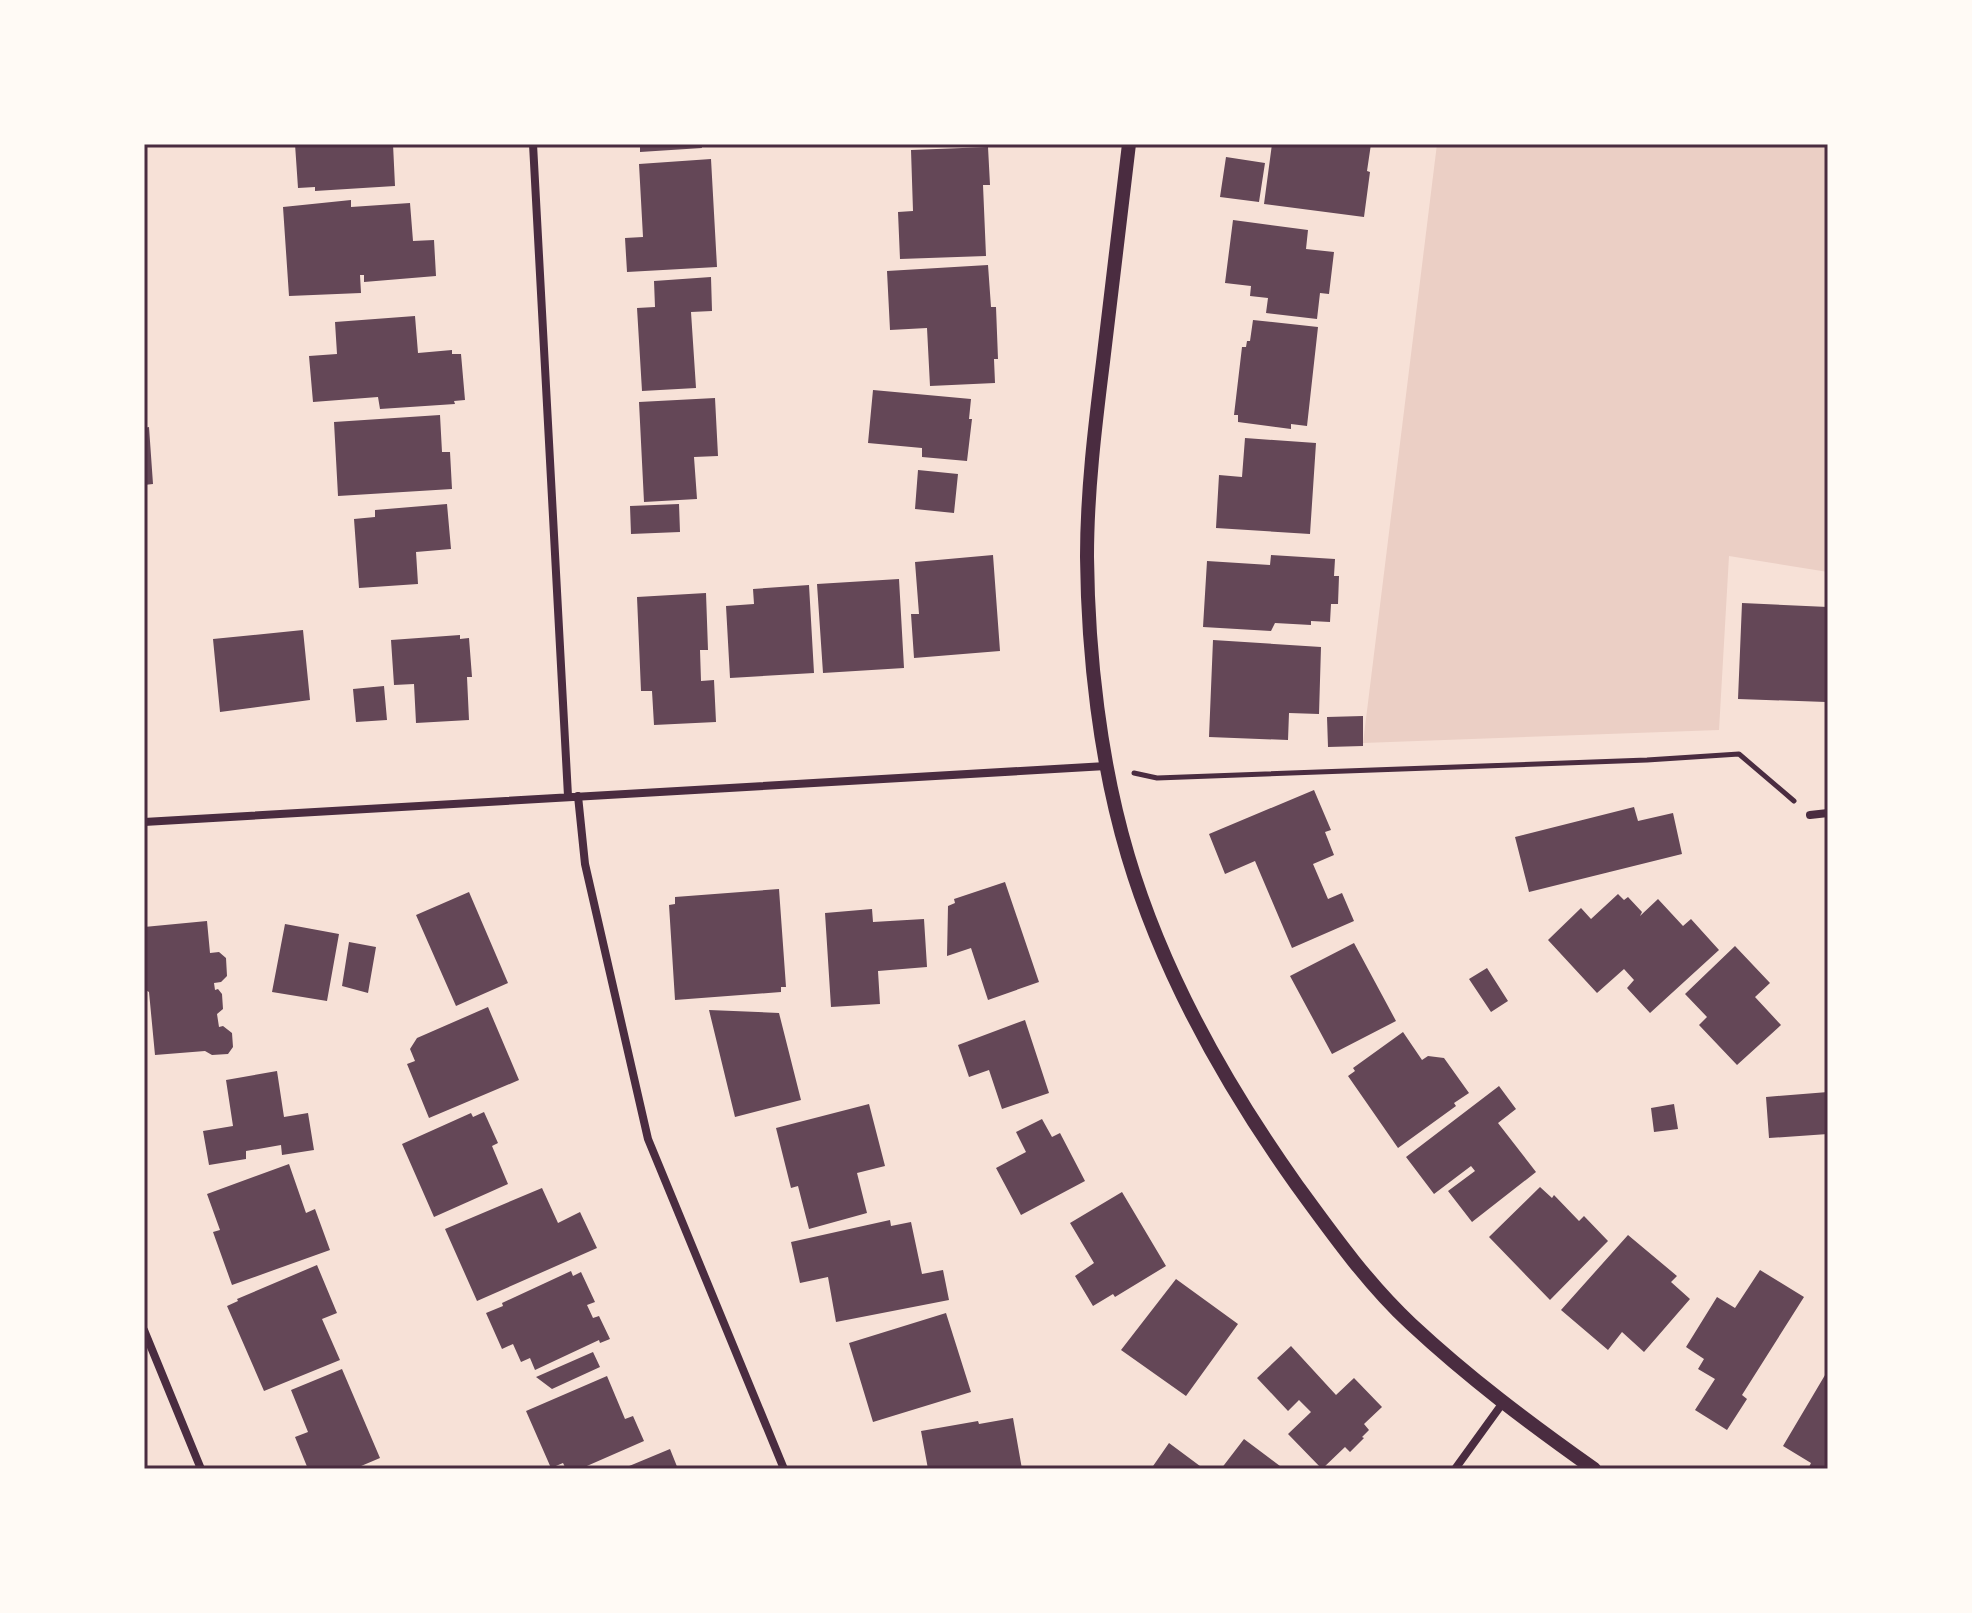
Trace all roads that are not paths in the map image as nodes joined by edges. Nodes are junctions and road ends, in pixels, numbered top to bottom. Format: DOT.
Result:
graph roads {
  1 [pos="533,144"];
  2 [pos="1129,144"];
  3 [pos="1106,766"];
  4 [pos="573,796"];
  5 [pos="1828,813"];
  6 [pos="1810,815"];
  7 [pos="144,822"];
  8 [pos="144,1330"];
  9 [pos="1502,1404"];
  10 [pos="201,1469"];
  11 [pos="784,1469"];
  12 [pos="1455,1469"];
  13 [pos="1594,1469"];
  1 -- 4 [label="street"];
  2 -- 3 [label="street"];
  3 -- 4 [label="street"];
  3 -- 9 [label="street"];
  4 -- 7 [label="street"];
  4 -- 11 [label="street"];
  5 -- 6 [label="street"];
  8 -- 10 [label="street"];
  9 -- 12 [label="street"];
  9 -- 13 [label="street"];
}
